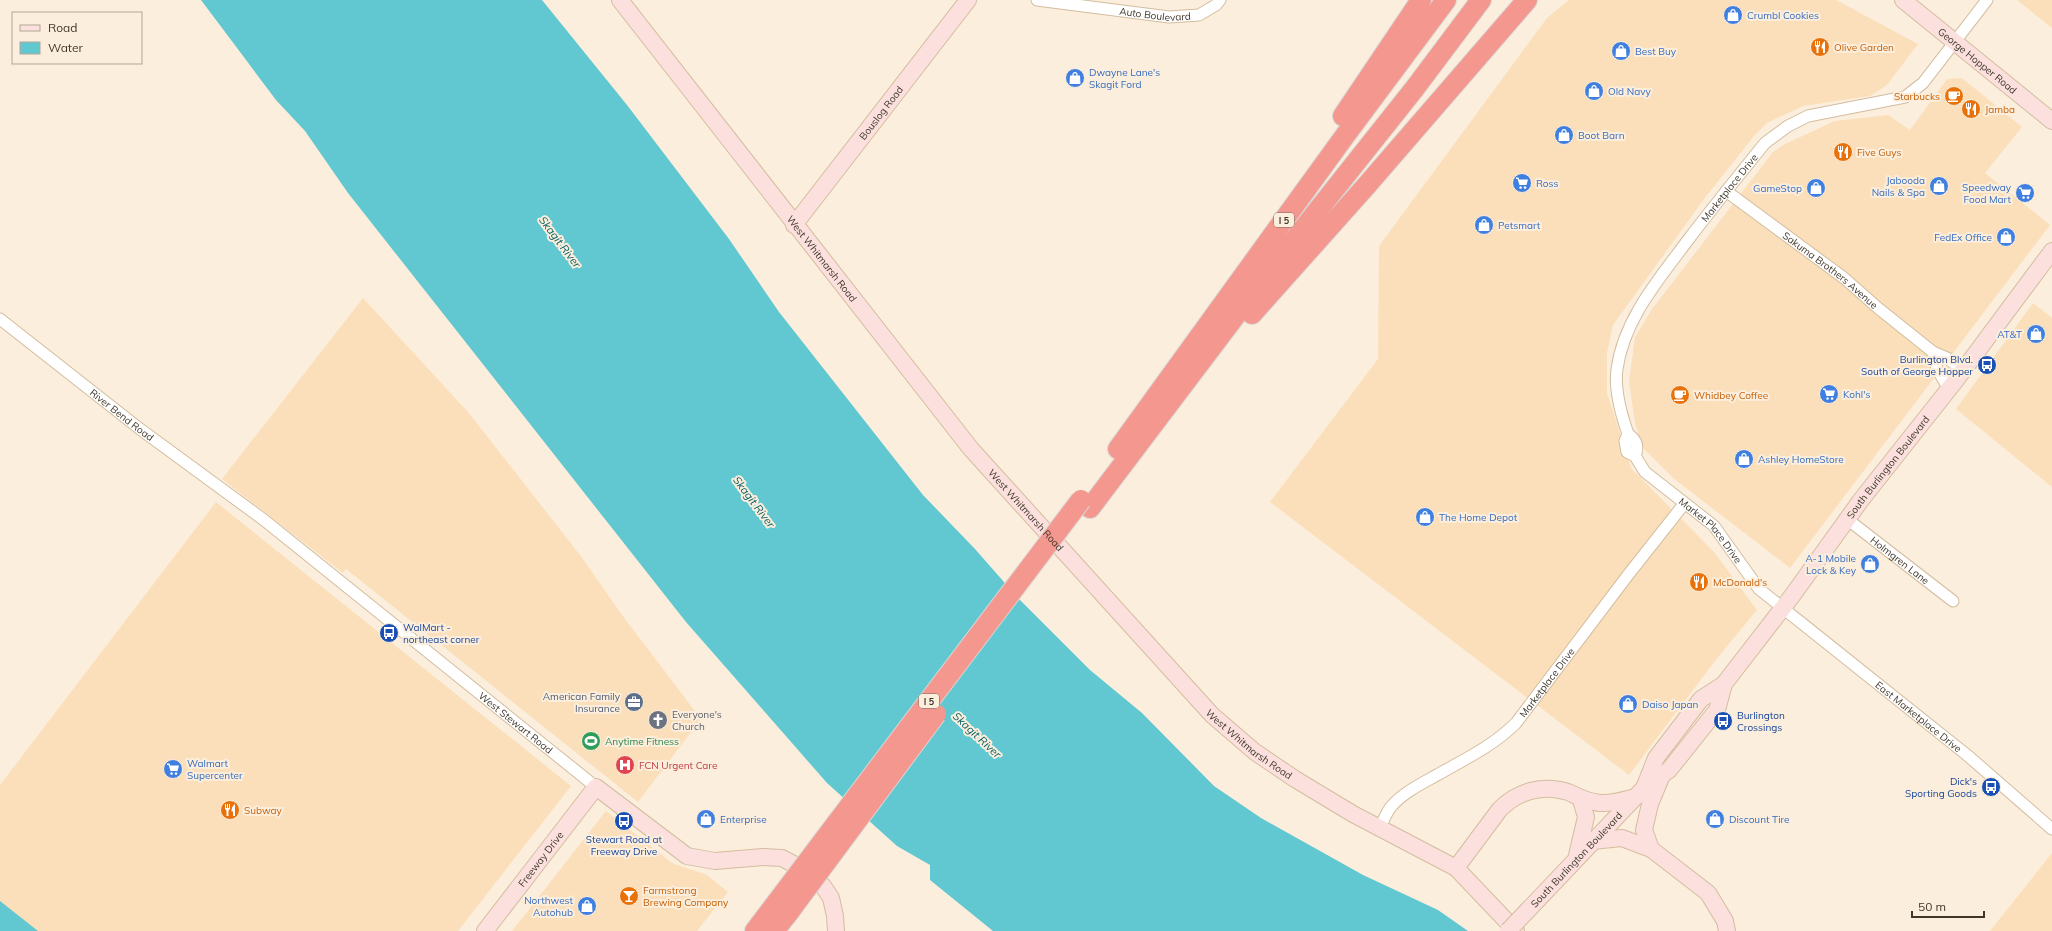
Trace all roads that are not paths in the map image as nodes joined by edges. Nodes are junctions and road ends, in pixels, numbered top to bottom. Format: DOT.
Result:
graph roads {
  1 [pos="620,0"];
  2 [pos="968,0"];
  3 [pos="1037,0"];
  4 [pos="1220,0"];
  5 [pos="1420,0"];
  6 [pos="1446,0"];
  7 [pos="1481,0"];
  8 [pos="1527,0"];
  9 [pos="1903,0"];
  10 [pos="1987,0"];
  11 [pos="1955,41"];
  12 [pos="2052,121"];
  13 [pos="1726,191"];
  14 [pos="794,225"];
  15 [pos="2052,251"];
  16 [pos="0,319"];
  17 [pos="1933,352"];
  18 [pos="1963,370"];
  19 [pos="1180,389"];
  20 [pos="1949,389"];
  21 [pos="1628,434"];
  22 [pos="1124,441"];
  23 [pos="1086,504"];
  24 [pos="1684,504"];
  25 [pos="246,507"];
  26 [pos="1847,519"];
  27 [pos="1953,601"];
  28 [pos="1782,609"];
  29 [pos="1724,684"];
  30 [pos="1662,775"];
  31 [pos="596,787"];
  32 [pos="1640,793"];
  33 [pos="1580,800"];
  34 [pos="1380,827"];
  35 [pos="2052,829"];
  36 [pos="1592,841"];
  37 [pos="1651,849"];
  38 [pos="1576,858"];
  39 [pos="1456,868"];
  40 [pos="783,907"];
  41 [pos="484,931"];
  42 [pos="754,931"];
  43 [pos="774,931"];
  44 [pos="836,931"];
  45 [pos="1508,931"];
  46 [pos="1516,931"];
  47 [pos="1727,931"];
  1 -- 14 [label="street, West Whitmarsh Road"];
  2 -- 14 [label="street, Bouslog Road"];
  3 -- 4 [label="street, Auto Boulevard"];
  5 -- 22 [label="highway"];
  6 -- 22 [label="highway, I 5"];
  7 -- 19 [label="highway, I 5"];
  8 -- 19 [label="highway"];
  9 -- 11 [label="street, George Hopper Road"];
  10 -- 11 [label="street, Marketplace Drive"];
  11 -- 12 [label="street, George Hopper Road"];
  11 -- 13 [label="street, Marketplace Drive"];
  13 -- 17 [label="street, Sakuma Brothers Avenue"];
  13 -- 21 [label="street, Marketplace Drive"];
  14 -- 34 [label="street, West Whitmarsh Road"];
  15 -- 18 [label="street, South Burlington Boulevard"];
  16 -- 25 [label="street, River Bend Road"];
  17 -- 18 [label="street, Sakuma Brothers Avenue"];
  17 -- 20 [label="street"];
  18 -- 20 [label="street, South Burlington Boulevard"];
  19 -- 23 [label="highway, I 5"];
  20 -- 26 [label="street, South Burlington Boulevard"];
  21 -- 24 [label="street, Market Place Drive"];
  22 -- 23 [label="highway, I 5"];
  23 -- 40 [label="highway, I 5, bridge"];
  24 -- 28 [label="street, Market Place Drive"];
  24 -- 34 [label="street, Marketplace Drive"];
  25 -- 31 [label="street, West Stewart Road"];
  26 -- 27 [label="street, Holmgren Lane"];
  26 -- 28 [label="street, South Burlington Boulevard"];
  28 -- 29 [label="street, South Burlington Boulevard"];
  28 -- 35 [label="street, East Marketplace Drive"];
  29 -- 30 [label="street, South Burlington Boulevard"];
  29 -- 32 [label="street, South Burlington Boulevard"];
  30 -- 32 [label="street, South Burlington Boulevard"];
  30 -- 37 [label="street"];
  31 -- 41 [label="street, Freeway Drive"];
  31 -- 44 [label="street, West Stewart Road"];
  32 -- 33 [label="street"];
  32 -- 36 [label="street, South Burlington Boulevard"];
  33 -- 38 [label="street"];
  33 -- 39 [label="street"];
  34 -- 39 [label="street, West Whitmarsh Road"];
  36 -- 37 [label="street"];
  36 -- 38 [label="street, South Burlington Boulevard"];
  37 -- 47 [label="street"];
  38 -- 45 [label="street, South Burlington Boulevard, bridge"];
  39 -- 46 [label="street, West Whitmarsh Road"];
  40 -- 42 [label="highway, I 5"];
  40 -- 43 [label="highway, I 5"];
}
